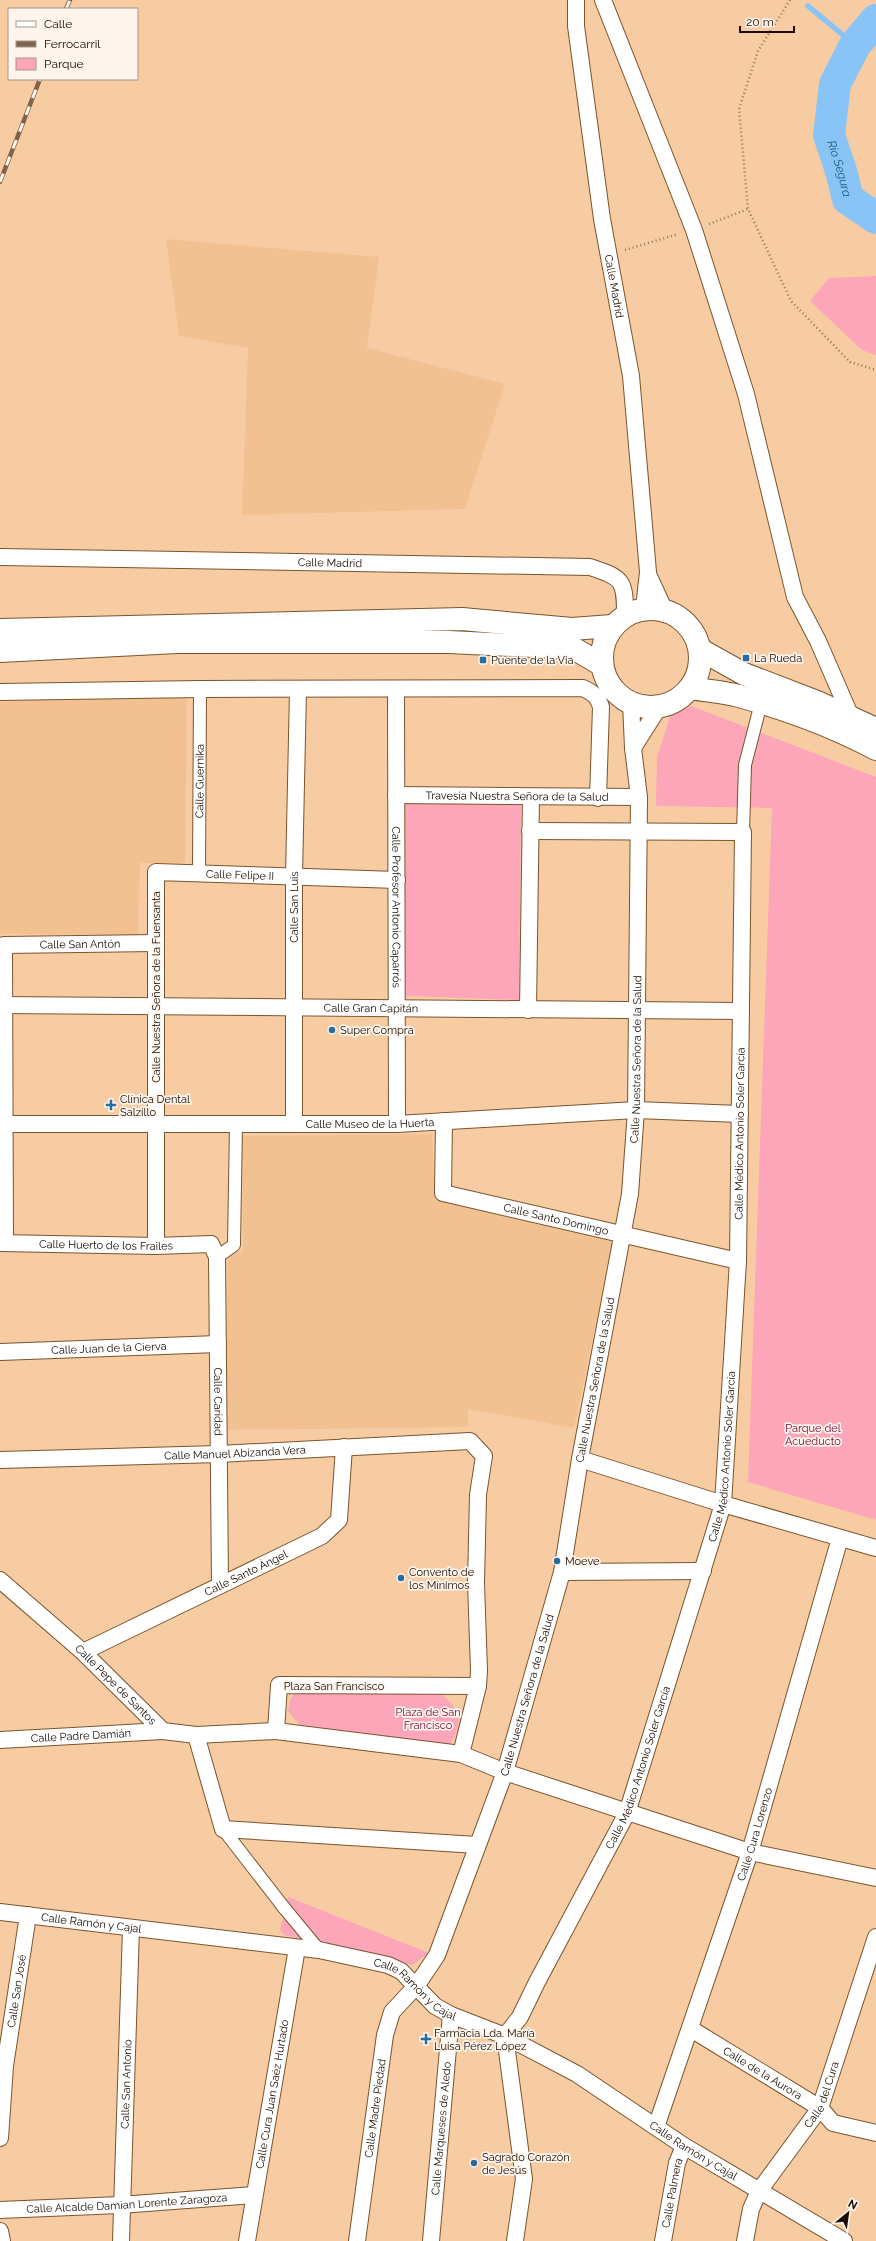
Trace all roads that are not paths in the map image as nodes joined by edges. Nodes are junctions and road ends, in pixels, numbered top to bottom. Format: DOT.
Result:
graph roads {
  1 [pos="576,0"];
  2 [pos="603,0"];
  3 [pos="0,557"];
  4 [pos="636,615"];
  5 [pos="0,630"];
  6 [pos="701,650"];
  7 [pos="0,651"];
  8 [pos="602,665"];
  9 [pos="691,688"];
  10 [pos="200,689"];
  11 [pos="298,690"];
  12 [pos="396,690"];
  13 [pos="0,692"];
  14 [pos="631,702"];
  15 [pos="761,703"];
  16 [pos="660,707"];
  17 [pos="851,717"];
  18 [pos="876,729"];
  19 [pos="633,748"];
  20 [pos="876,749"];
  21 [pos="396,795"];
  22 [pos="531,797"];
  23 [pos="639,797"];
  24 [pos="598,798"];
  25 [pos="530,831"];
  26 [pos="638,831"];
  27 [pos="743,832"];
  28 [pos="156,872"];
  29 [pos="199,873"];
  30 [pos="294,876"];
  31 [pos="397,880"];
  32 [pos="156,943"];
  33 [pos="2,1005"];
  34 [pos="156,1007"];
  35 [pos="294,1008"];
  36 [pos="397,1009"];
  37 [pos="528,1010"];
  38 [pos="637,1011"];
  39 [pos="741,1011"];
  40 [pos="636,1110"];
  41 [pos="740,1114"];
  42 [pos="444,1121"];
  43 [pos="2,1124"];
  44 [pos="156,1124"];
  45 [pos="236,1124"];
  46 [pos="294,1124"];
  47 [pos="397,1124"];
  48 [pos="623,1234"];
  49 [pos="3,1243"];
  50 [pos="156,1246"];
  51 [pos="214,1251"];
  52 [pos="738,1261"];
  53 [pos="218,1344"];
  54 [pos="0,1352"];
  55 [pos="344,1448"];
  56 [pos="219,1454"];
  57 [pos="580,1459"];
  58 [pos="0,1460"];
  59 [pos="723,1504"];
  60 [pos="840,1538"];
  61 [pos="876,1548"];
  62 [pos="703,1571"];
  63 [pos="562,1572"];
  64 [pos="3,1584"];
  65 [pos="220,1584"];
  66 [pos="83,1652"];
  67 [pos="478,1686"];
  68 [pos="163,1731"];
  69 [pos="276,1731"];
  70 [pos="196,1735"];
  71 [pos="1,1744"];
  72 [pos="461,1754"];
  73 [pos="505,1772"];
  74 [pos="627,1813"];
  75 [pos="223,1829"];
  76 [pos="478,1845"];
  77 [pos="750,1852"];
  78 [pos="876,1878"];
  79 [pos="276,1898"];
  80 [pos="285,1909"];
  81 [pos="0,1912"];
  82 [pos="28,1915"];
  83 [pos="131,1928"];
  84 [pos="876,1937"];
  85 [pos="296,1948"];
  86 [pos="319,1950"];
  87 [pos="417,1986"];
  88 [pos="451,2015"];
  89 [pos="691,2029"];
  90 [pos="505,2036"];
  91 [pos="820,2108"];
  92 [pos="656,2127"];
  93 [pos="876,2133"];
  94 [pos="0,2138"];
  95 [pos="684,2146"];
  96 [pos="759,2191"];
  97 [pos="254,2195"];
  98 [pos="120,2205"];
  99 [pos="0,2210"];
  100 [pos="0,2231"];
  101 [pos="2,2241"];
  102 [pos="121,2241"];
  103 [pos="247,2241"];
  104 [pos="357,2241"];
  105 [pos="431,2241"];
  106 [pos="515,2241"];
  107 [pos="663,2241"];
  108 [pos="745,2241"];
  109 [pos="844,2241"];
  1 -- 4 [label="street, Calle Madrid"];
  2 -- 17 [label="street"];
  3 -- 4 [label="street, Calle Madrid"];
  4 -- 5 [label="main road"];
  4 -- 6 [label="main road"];
  4 -- 8 [label="main road"];
  6 -- 9 [label="main road"];
  6 -- 17 [label="main road"];
  7 -- 8 [label="main road"];
  8 -- 14 [label="main road"];
  9 -- 15 [label="main road"];
  9 -- 16 [label="main road"];
  10 -- 11 [label="street"];
  10 -- 13 [label="street"];
  10 -- 29 [label="street, Calle Guernika"];
  11 -- 12 [label="street"];
  11 -- 30 [label="street, Calle San Luis"];
  12 -- 21 [label="street, Calle Profesor Antonio Caparrós"];
  12 -- 24 [label="street"];
  14 -- 16 [label="main road"];
  14 -- 19 [label="street, Calle Nuestra Señora de la Salud"];
  15 -- 20 [label="main road"];
  15 -- 27 [label="street"];
  16 -- 19 [label="street"];
  17 -- 18 [label="main road"];
  19 -- 23 [label="street, Calle Nuestra Señora de la Salud"];
  21 -- 22 [label="street, Travesía Nuestra Señora de la Salud"];
  21 -- 31 [label="street, Calle Profesor Antonio Caparrós"];
  22 -- 24 [label="street, Travesía Nuestra Señora de la Salud"];
  22 -- 25 [label="street"];
  23 -- 24 [label="street, Travesía Nuestra Señora de la Salud"];
  23 -- 26 [label="street, Calle Nuestra Señora de la Salud"];
  25 -- 26 [label="street"];
  25 -- 37 [label="street"];
  26 -- 27 [label="street"];
  26 -- 38 [label="street, Calle Nuestra Señora de la Salud"];
  27 -- 39 [label="street, Calle Médico Antonio Soler García"];
  28 -- 29 [label="street, Calle Felipe II"];
  28 -- 32 [label="street, Calle Nuestra Señora de la Fuensanta"];
  29 -- 30 [label="street, Calle Felipe II"];
  30 -- 31 [label="street, Calle Felipe II"];
  30 -- 35 [label="street, Calle San Luis"];
  31 -- 36 [label="street, Calle Profesor Antonio Caparrós"];
  32 -- 33 [label="street, Calle San Antón"];
  32 -- 34 [label="street, Calle Nuestra Señora de la Fuensanta"];
  33 -- 34 [label="street, Calle Gran Capitán"];
  33 -- 43 [label="street"];
  34 -- 35 [label="street, Calle Gran Capitán"];
  34 -- 44 [label="street, Calle Nuestra Señora de la Fuensanta"];
  35 -- 36 [label="street, Calle Gran Capitán"];
  35 -- 46 [label="street, Calle San Luis"];
  36 -- 37 [label="street, Calle Gran Capitán"];
  36 -- 47 [label="street, Calle Profesor Antonio Caparrós"];
  37 -- 38 [label="street, Calle Gran Capitán"];
  38 -- 39 [label="street, Calle Gran Capitán"];
  38 -- 40 [label="street, Calle Nuestra Señora de la Salud"];
  39 -- 41 [label="street, Calle Médico Antonio Soler García"];
  40 -- 41 [label="street, Calle Museo de la Huerta"];
  40 -- 42 [label="street, Calle Museo de la Huerta"];
  40 -- 48 [label="street, Calle Nuestra Señora de la Salud"];
  41 -- 52 [label="street, Calle Médico Antonio Soler García"];
  42 -- 47 [label="street, Calle Museo de la Huerta"];
  42 -- 48 [label="street, Calle Santo Domingo"];
  43 -- 44 [label="street, Calle Museo de la Huerta"];
  43 -- 49 [label="street"];
  44 -- 45 [label="street, Calle Museo de la Huerta"];
  44 -- 50 [label="street, Calle Nuestra Señora de la Fuensanta"];
  45 -- 46 [label="street, Calle Museo de la Huerta"];
  45 -- 51 [label="street"];
  46 -- 47 [label="street, Calle Museo de la Huerta"];
  48 -- 52 [label="street, Calle Santo Domingo"];
  48 -- 57 [label="street, Calle Nuestra Señora de la Salud"];
  49 -- 50 [label="street, Calle Huerto de los Frailes"];
  50 -- 51 [label="street, Calle Huerto de los Frailes"];
  51 -- 53 [label="street, Calle Caridad"];
  52 -- 59 [label="street, Calle Médico Antonio Soler García"];
  53 -- 54 [label="street, Calle Juan de la Cierva"];
  53 -- 56 [label="street, Calle Caridad"];
  55 -- 56 [label="street, Calle Manuel Abizanda Vera"];
  55 -- 65 [label="street, Calle Santo Ángel"];
  55 -- 67 [label="street, Calle Manuel Abizanda Vera"];
  56 -- 58 [label="street, Calle Manuel Abizanda Vera"];
  56 -- 65 [label="street, Calle Caridad"];
  57 -- 59 [label="street"];
  57 -- 63 [label="street, Calle Nuestra Señora de la Salud"];
  59 -- 60 [label="street"];
  59 -- 62 [label="street, Calle Médico Antonio Soler García"];
  60 -- 61 [label="street"];
  60 -- 77 [label="street, Calle Cura Lorenzo"];
  62 -- 63 [label="street"];
  62 -- 74 [label="street, Calle Médico Antonio Soler García"];
  63 -- 73 [label="street, Calle Nuestra Señora de la Salud"];
  64 -- 66 [label="street, Calle Pepe de Santos"];
  65 -- 66 [label="street, Calle Santo Ángel"];
  66 -- 68 [label="street, Calle Pepe de Santos"];
  67 -- 69 [label="street, Plaza San Francisco"];
  67 -- 72 [label="street"];
  68 -- 70 [label="street, Calle Pepe de Santos"];
  68 -- 71 [label="street, Calle Padre Damián"];
  69 -- 70 [label="street, Calle Pepe de Santos"];
  69 -- 72 [label="street"];
  70 -- 75 [label="street"];
  72 -- 73 [label="street"];
  73 -- 74 [label="street"];
  73 -- 76 [label="street, Calle Nuestra Señora de la Salud"];
  74 -- 77 [label="street"];
  74 -- 90 [label="street, Calle Médico Antonio Soler García"];
  75 -- 76 [label="street"];
  75 -- 79 [label="street"];
  76 -- 87 [label="street, Calle Nuestra Señora de la Salud"];
  77 -- 78 [label="street"];
  77 -- 89 [label="street, Calle Cura Lorenzo"];
  79 -- 80 [label="street"];
  79 -- 86 [label="street"];
  81 -- 82 [label="street, Calle Ramón y Cajal"];
  82 -- 83 [label="street, Calle Ramón y Cajal"];
  82 -- 94 [label="street, Calle San José"];
  83 -- 85 [label="street, Calle Ramón y Cajal"];
  83 -- 98 [label="street, Calle San Antonio"];
  84 -- 91 [label="street, Calle del Cura"];
  85 -- 86 [label="street, Calle Ramón y Cajal"];
  85 -- 97 [label="street, Calle Cura Juan Saéz Hurtado"];
  86 -- 87 [label="street, Calle Ramón y Cajal"];
  87 -- 88 [label="street, Calle Ramón y Cajal"];
  87 -- 104 [label="street, Calle Madre Piedad"];
  88 -- 90 [label="street, Calle Ramón y Cajal"];
  88 -- 105 [label="street, Calle Marqueses de Aledo"];
  89 -- 91 [label="street, Calle de la Aurora"];
  89 -- 92 [label="street, Calle Cura Lorenzo"];
  90 -- 92 [label="street, Calle Ramón y Cajal"];
  90 -- 106 [label="street"];
  91 -- 93 [label="street, Calle de la Aurora"];
  91 -- 96 [label="street, Calle del Cura"];
  92 -- 95 [label="street, Calle Ramón y Cajal"];
  95 -- 96 [label="street, Calle Ramón y Cajal"];
  95 -- 107 [label="street, Calle Palmera"];
  96 -- 108 [label="street, Calle del Cura"];
  96 -- 109 [label="street, Calle Ramón y Cajal"];
  97 -- 98 [label="street, Calle Alcalde Damian Lorente Zaragoza"];
  97 -- 103 [label="street, Calle Cura Juan Saéz Hurtado"];
  98 -- 99 [label="street, Calle Alcalde Damian Lorente Zaragoza"];
  98 -- 102 [label="street, Calle San Antonio"];
  100 -- 101 [label="street"];
}
